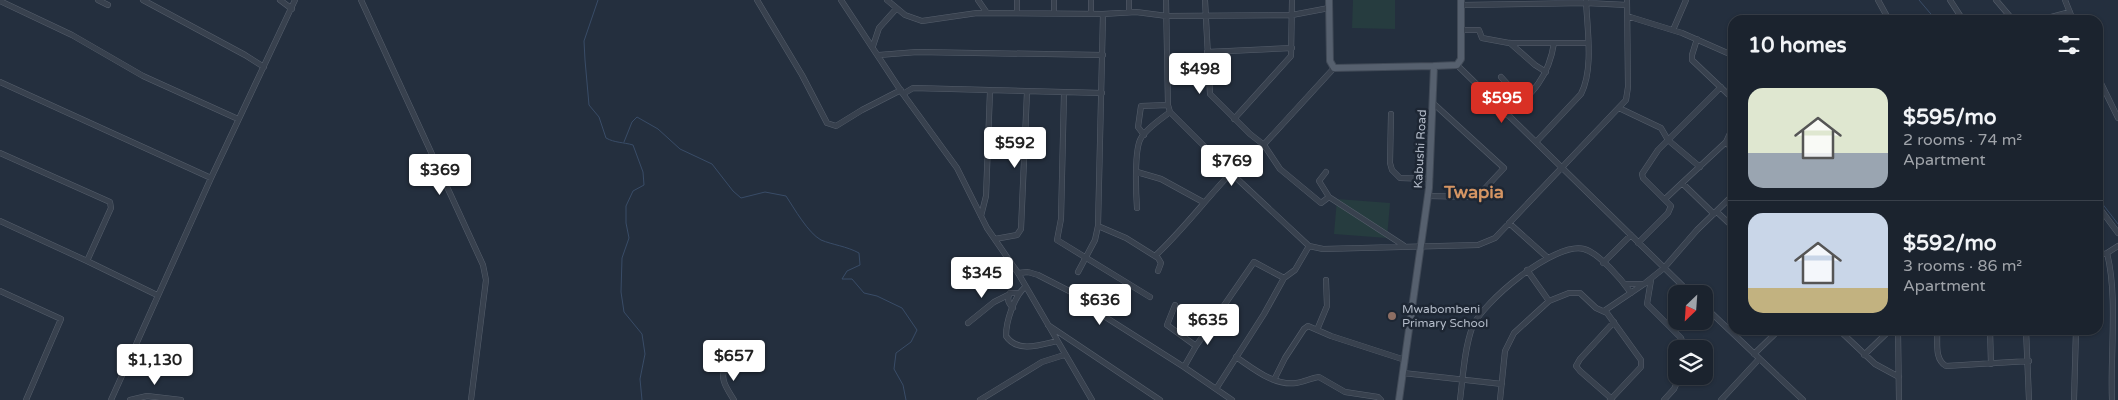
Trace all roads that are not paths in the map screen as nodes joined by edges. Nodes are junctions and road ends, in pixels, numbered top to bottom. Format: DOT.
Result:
graph roads {
  1 [pos="98,0"];
  2 [pos="143,0"];
  3 [pos="280,0"];
  4 [pos="295,0"];
  5 [pos="361,0"];
  6 [pos="757,0"];
  7 [pos="841,0"];
  8 [pos="887,0"];
  9 [pos="978,0"];
  10 [pos="1017,0"];
  11 [pos="1054,0"];
  12 [pos="1091,0"];
  13 [pos="1129,0"];
  14 [pos="1166,0"];
  15 [pos="1205,0"];
  16 [pos="1292,0"];
  17 [pos="1329,0"];
  18 [pos="1686,0"];
  19 [pos="1878,0"];
  20 [pos="1950,0"];
  21 [pos="1996,0"];
  22 [pos="2065,0"];
  23 [pos="0,1"];
  24 [pos="1586,2"];
  25 [pos="1461,3"];
  26 [pos="1627,3"];
  27 [pos="108,5"];
  28 [pos="1330,8"];
  29 [pos="292,9"];
  30 [pos="896,9"];
  31 [pos="1017,12"];
  32 [pos="1129,12"];
  33 [pos="2070,12"];
  34 [pos="987,13"];
  35 [pos="1054,14"];
  36 [pos="1091,14"];
  37 [pos="1103,14"];
  38 [pos="1292,15"];
  39 [pos="1887,15"];
  40 [pos="1960,15"];
  41 [pos="2008,15"];
  42 [pos="2059,15"];
  43 [pos="2071,15"];
  44 [pos="1167,16"];
  45 [pos="1205,16"];
  46 [pos="1627,16"];
  47 [pos="1462,30"];
  48 [pos="1674,30"];
  49 [pos="1697,40"];
  50 [pos="1509,43"];
  51 [pos="1554,43"];
  52 [pos="1588,43"];
  53 [pos="873,46"];
  54 [pos="1292,48"];
  55 [pos="1207,52"];
  56 [pos="1728,53"];
  57 [pos="879,55"];
  58 [pos="1103,55"];
  59 [pos="1457,65"];
  60 [pos="1434,66"];
  61 [pos="264,67"];
  62 [pos="1334,68"];
  63 [pos="1546,72"];
  64 [pos="1501,77"];
  65 [pos="0,82"];
  66 [pos="1721,87"];
  67 [pos="2104,89"];
  68 [pos="902,92"];
  69 [pos="990,92"];
  70 [pos="1027,92"];
  71 [pos="1064,93"];
  72 [pos="1102,93"];
  73 [pos="1728,94"];
  74 [pos="1523,101"];
  75 [pos="1434,104"];
  76 [pos="1168,105"];
  77 [pos="1619,108"];
  78 [pos="1170,112"];
  79 [pos="1391,114"];
  80 [pos="1507,115"];
  81 [pos="2118,118"];
  82 [pos="238,119"];
  83 [pos="1234,119"];
  84 [pos="1144,135"];
  85 [pos="1728,138"];
  86 [pos="1668,140"];
  87 [pos="1536,142"];
  88 [pos="1726,142"];
  89 [pos="1264,144"];
  90 [pos="1728,144"];
  91 [pos="0,154"];
  92 [pos="1563,167"];
  93 [pos="1700,168"];
  94 [pos="1137,172"];
  95 [pos="1326,172"];
  96 [pos="1233,175"];
  97 [pos="211,178"];
  98 [pos="1430,179"];
  99 [pos="1682,183"];
  100 [pos="1428,196"];
  101 [pos="1329,197"];
  102 [pos="1665,199"];
  103 [pos="1728,200"];
  104 [pos="1203,202"];
  105 [pos="1137,208"];
  106 [pos="1715,213"];
  107 [pos="2103,213"];
  108 [pos="981,216"];
  109 [pos="0,221"];
  110 [pos="1509,223"];
  111 [pos="1728,223"];
  112 [pos="1098,226"];
  113 [pos="2118,233"];
  114 [pos="1631,235"];
  115 [pos="995,239"];
  116 [pos="1638,243"];
  117 [pos="1404,245"];
  118 [pos="1421,245"];
  119 [pos="1309,246"];
  120 [pos="2118,246"];
  121 [pos="2108,253"];
  122 [pos="2103,254"];
  123 [pos="1155,256"];
  124 [pos="1086,257"];
  125 [pos="1548,258"];
  126 [pos="87,261"];
  127 [pos="1603,263"];
  128 [pos="1664,268"];
  129 [pos="1528,270"];
  130 [pos="1158,271"];
  131 [pos="1078,272"];
  132 [pos="1018,273"];
  133 [pos="1284,278"];
  134 [pos="1651,279"];
  135 [pos="1326,280"];
  136 [pos="1625,284"];
  137 [pos="1644,284"];
  138 [pos="1682,285"];
  139 [pos="1025,287"];
  140 [pos="0,291"];
  141 [pos="1019,293"];
  142 [pos="1631,293"];
  143 [pos="157,295"];
  144 [pos="1008,295"];
  145 [pos="1150,297"];
  146 [pos="1549,301"];
  147 [pos="1614,303"];
  148 [pos="1175,305"];
  149 [pos="1013,308"];
  150 [pos="1604,311"];
  151 [pos="1713,315"];
  152 [pos="1610,316"];
  153 [pos="1614,322"];
  154 [pos="968,323"];
  155 [pos="1047,325"];
  156 [pos="1728,329"];
  157 [pos="1317,330"];
  158 [pos="1734,335"];
  159 [pos="1774,335"];
  160 [pos="1844,335"];
  161 [pos="1885,335"];
  162 [pos="1898,335"];
  163 [pos="1937,335"];
  164 [pos="1990,335"];
  165 [pos="2026,335"];
  166 [pos="2076,335"];
  167 [pos="1682,340"];
  168 [pos="1057,341"];
  169 [pos="1196,346"];
  170 [pos="1754,354"];
  171 [pos="1064,355"];
  172 [pos="1864,355"];
  173 [pos="1236,357"];
  174 [pos="1405,360"];
  175 [pos="1760,360"];
  176 [pos="2029,361"];
  177 [pos="726,364"];
  178 [pos="1991,364"];
  179 [pos="1184,367"];
  180 [pos="1403,373"];
  181 [pos="1899,378"];
  182 [pos="1463,379"];
  183 [pos="1274,380"];
  184 [pos="1502,384"];
  185 [pos="1676,385"];
  186 [pos="1216,389"];
  187 [pos="1611,399"];
  188 [pos="26,400"];
  189 [pos="111,400"];
  190 [pos="130,400"];
  191 [pos="181,400"];
  192 [pos="471,400"];
  193 [pos="734,400"];
  194 [pos="980,400"];
  195 [pos="1092,400"];
  196 [pos="1160,400"];
  197 [pos="1232,400"];
  198 [pos="1381,400"];
  199 [pos="1399,400"];
  200 [pos="1460,400"];
  201 [pos="1500,400"];
  202 [pos="1664,400"];
  203 [pos="1721,400"];
  204 [pos="1803,400"];
  205 [pos="1899,400"];
  206 [pos="2029,400"];
  207 [pos="2074,400"];
  208 [pos="2112,400"];
  1 -- 27 [label="street"];
  2 -- 61 [label="street"];
  3 -- 29 [label="street"];
  4 -- 29 [label="street"];
  5 -- 192 [label="street"];
  6 -- 68 [label="street"];
  7 -- 53 [label="street"];
  8 -- 30 [label="street"];
  9 -- 34 [label="street"];
  10 -- 31 [label="street"];
  11 -- 35 [label="street"];
  12 -- 36 [label="street"];
  13 -- 32 [label="street"];
  14 -- 44 [label="street"];
  15 -- 45 [label="street"];
  16 -- 38 [label="street"];
  17 -- 28 [label="main road"];
  18 -- 48 [label="street"];
  19 -- 39 [label="street"];
  20 -- 40 [label="street"];
  21 -- 41 [label="street"];
  22 -- 33 [label="street"];
  23 -- 82 [label="street"];
  24 -- 25 [label="street"];
  24 -- 26 [label="street"];
  24 -- 52 [label="street"];
  25 -- 47 [label="main road"];
  26 -- 46 [label="street"];
  28 -- 38 [label="street"];
  28 -- 62 [label="main road"];
  29 -- 61 [label="street"];
  30 -- 34 [label="street"];
  30 -- 53 [label="street"];
  31 -- 34 [label="street"];
  31 -- 35 [label="street"];
  32 -- 37 [label="street"];
  32 -- 44 [label="street"];
  33 -- 42 [label="street"];
  33 -- 43 [label="street"];
  35 -- 36 [label="street"];
  36 -- 37 [label="street"];
  37 -- 58 [label="street"];
  38 -- 45 [label="street"];
  38 -- 54 [label="street"];
  44 -- 45 [label="street"];
  44 -- 76 [label="street"];
  45 -- 55 [label="street"];
  46 -- 48 [label="street"];
  46 -- 77 [label="street"];
  47 -- 50 [label="street"];
  47 -- 59 [label="main road"];
  48 -- 49 [label="street"];
  49 -- 56 [label="street"];
  49 -- 66 [label="street"];
  50 -- 51 [label="street"];
  50 -- 63 [label="street"];
  51 -- 52 [label="street"];
  51 -- 63 [label="street"];
  52 -- 87 [label="street"];
  53 -- 57 [label="street"];
  54 -- 55 [label="street"];
  54 -- 83 [label="street"];
  55 -- 83 [label="street"];
  57 -- 58 [label="street"];
  57 -- 68 [label="street"];
  58 -- 72 [label="street"];
  59 -- 60 [label="main road"];
  59 -- 80 [label="street"];
  60 -- 62 [label="main road"];
  60 -- 75 [label="main road, Kabushi Road"];
  61 -- 82 [label="street"];
  62 -- 89 [label="street"];
  63 -- 74 [label="street"];
  64 -- 74 [label="street"];
  65 -- 97 [label="street"];
  66 -- 73 [label="street"];
  66 -- 86 [label="street"];
  67 -- 81 [label="street"];
  68 -- 69 [label="street"];
  68 -- 108 [label="street"];
  69 -- 70 [label="street"];
  69 -- 108 [label="street"];
  70 -- 71 [label="street"];
  70 -- 115 [label="street"];
  71 -- 72 [label="street"];
  71 -- 124 [label="street"];
  72 -- 112 [label="street"];
  74 -- 80 [label="street"];
  75 -- 98 [label="main road, Kabushi Road"];
  75 -- 100 [label="street"];
  76 -- 78 [label="street"];
  76 -- 84 [label="street"];
  77 -- 86 [label="street"];
  77 -- 92 [label="street"];
  78 -- 84 [label="street"];
  78 -- 96 [label="street"];
  79 -- 98 [label="street"];
  80 -- 87 [label="street"];
  82 -- 97 [label="street"];
  83 -- 89 [label="street"];
  84 -- 94 [label="street"];
  85 -- 88 [label="street"];
  86 -- 93 [label="street"];
  86 -- 102 [label="street"];
  87 -- 92 [label="street"];
  88 -- 90 [label="street"];
  88 -- 93 [label="street"];
  89 -- 96 [label="street"];
  89 -- 101 [label="street"];
  91 -- 126 [label="street"];
  92 -- 110 [label="street"];
  92 -- 114 [label="street"];
  93 -- 99 [label="street"];
  94 -- 104 [label="street"];
  94 -- 105 [label="street"];
  95 -- 101 [label="street"];
  96 -- 104 [label="street"];
  96 -- 119 [label="street"];
  97 -- 143 [label="street"];
  98 -- 100 [label="main road, Kabushi Road"];
  99 -- 102 [label="street"];
  99 -- 106 [label="street"];
  100 -- 118 [label="main road, Kabushi Road"];
  101 -- 117 [label="street"];
  102 -- 116 [label="street"];
  103 -- 106 [label="street"];
  104 -- 123 [label="street"];
  106 -- 111 [label="street"];
  106 -- 128 [label="street"];
  107 -- 113 [label="street"];
  108 -- 115 [label="street"];
  109 -- 126 [label="street"];
  110 -- 118 [label="street"];
  110 -- 125 [label="street"];
  112 -- 123 [label="street"];
  112 -- 124 [label="street"];
  114 -- 116 [label="street"];
  114 -- 127 [label="street"];
  115 -- 132 [label="street"];
  116 -- 128 [label="street"];
  117 -- 118 [label="street"];
  117 -- 119 [label="street"];
  118 -- 174 [label="main road, Kabushi Road"];
  119 -- 133 [label="street"];
  120 -- 121 [label="street"];
  121 -- 122 [label="street"];
  121 -- 208 [label="street"];
  123 -- 130 [label="street"];
  124 -- 131 [label="street"];
  124 -- 145 [label="street"];
  125 -- 127 [label="street"];
  125 -- 129 [label="street"];
  126 -- 143 [label="street"];
  127 -- 136 [label="street"];
  128 -- 134 [label="street"];
  128 -- 138 [label="street"];
  129 -- 146 [label="street"];
  129 -- 182 [label="street"];
  132 -- 139 [label="street"];
  132 -- 179 [label="street"];
  133 -- 169 [label="street"];
  133 -- 173 [label="street"];
  134 -- 137 [label="street"];
  134 -- 167 [label="street"];
  135 -- 157 [label="street"];
  136 -- 137 [label="street"];
  136 -- 142 [label="street"];
  137 -- 142 [label="street"];
  139 -- 141 [label="street"];
  139 -- 155 [label="street"];
  140 -- 188 [label="street"];
  141 -- 144 [label="street"];
  141 -- 149 [label="street"];
  142 -- 147 [label="street"];
  143 -- 189 [label="street"];
  144 -- 149 [label="street"];
  144 -- 154 [label="street"];
  146 -- 150 [label="street"];
  146 -- 184 [label="street"];
  147 -- 150 [label="street"];
  147 -- 152 [label="street"];
  148 -- 169 [label="street"];
  149 -- 168 [label="street"];
  150 -- 152 [label="street"];
  151 -- 156 [label="street"];
  152 -- 153 [label="street"];
  153 -- 187 [label="street"];
  153 -- 187 [label="street"];
  155 -- 168 [label="street"];
  155 -- 196 [label="street"];
  157 -- 174 [label="street"];
  157 -- 183 [label="street"];
  158 -- 170 [label="street"];
  159 -- 170 [label="street"];
  160 -- 172 [label="street"];
  161 -- 172 [label="street"];
  162 -- 181 [label="street"];
  163 -- 178 [label="street"];
  164 -- 178 [label="street"];
  165 -- 176 [label="street"];
  166 -- 207 [label="street"];
  168 -- 171 [label="street"];
  169 -- 179 [label="street"];
  170 -- 175 [label="street"];
  171 -- 194 [label="street"];
  171 -- 195 [label="street"];
  172 -- 181 [label="street"];
  173 -- 183 [label="street"];
  173 -- 186 [label="street"];
  174 -- 180 [label="main road, Kabushi Road"];
  175 -- 203 [label="street"];
  175 -- 204 [label="street"];
  176 -- 178 [label="street"];
  176 -- 206 [label="street"];
  177 -- 193 [label="street"];
  179 -- 186 [label="street"];
  180 -- 182 [label="street"];
  180 -- 199 [label="main road, Kabushi Road"];
  181 -- 205 [label="street"];
  182 -- 184 [label="street"];
  182 -- 200 [label="street"];
  183 -- 198 [label="street"];
  184 -- 201 [label="street"];
  185 -- 202 [label="street"];
  186 -- 197 [label="street"];
  190 -- 191 [label="street"];
}
